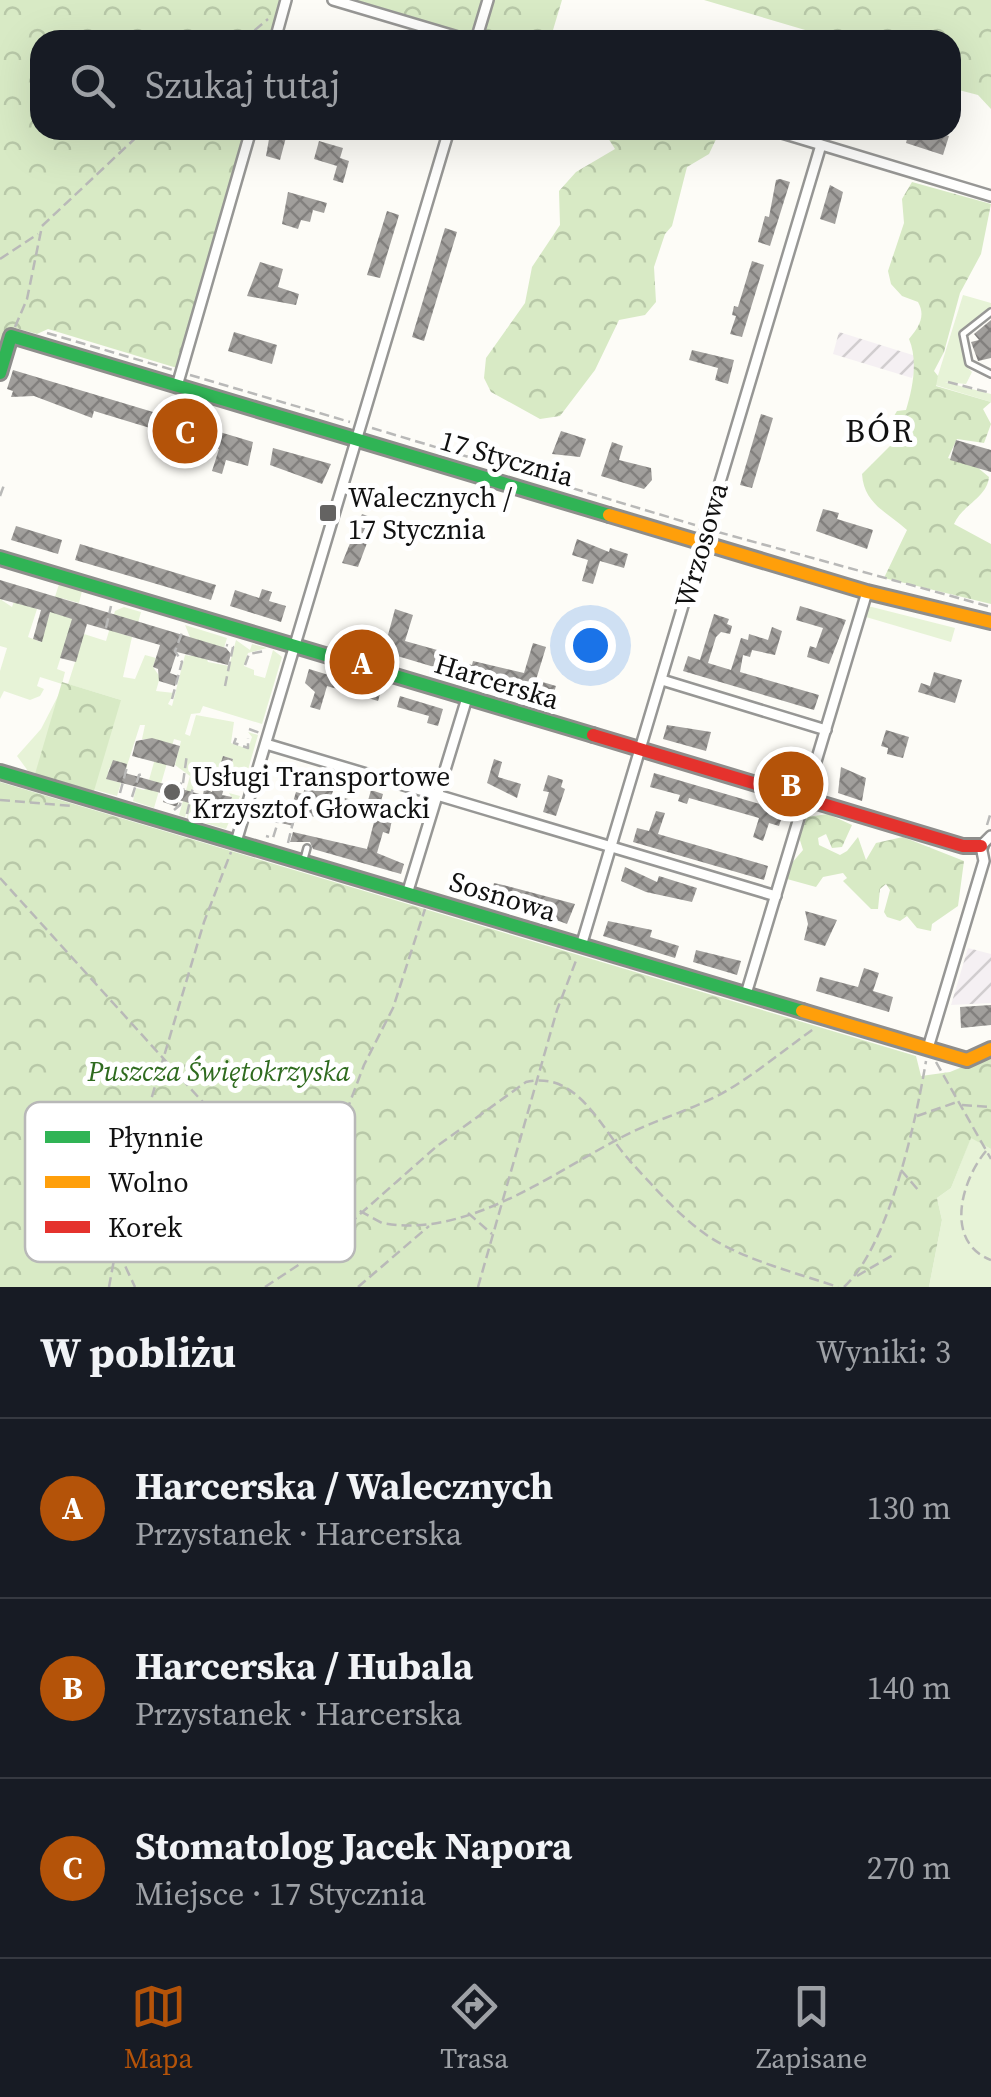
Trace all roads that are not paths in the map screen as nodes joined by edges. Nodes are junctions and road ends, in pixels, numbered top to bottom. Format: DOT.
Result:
graph roads {
  1 [pos="333,0"];
  2 [pos="488,0"];
  3 [pos="286,3"];
  4 [pos="279,30"];
  5 [pos="434,30"];
  6 [pos="479,30"];
  7 [pos="248,140"];
  8 [pos="447,140"];
  9 [pos="805,140"];
  10 [pos="822,145"];
  11 [pos="991,196"];
  12 [pos="991,312"];
  13 [pos="0,373"];
  14 [pos="991,374"];
  15 [pos="179,379"];
  16 [pos="358,440"];
  17 [pos="702,542"];
  18 [pos="0,558"];
  19 [pos="867,592"];
  20 [pos="991,622"];
  21 [pos="295,647"];
  22 [pos="662,680"];
  23 [pos="466,698"];
  24 [pos="826,730"];
  25 [pos="266,744"];
  26 [pos="641,750"];
  27 [pos="0,772"];
  28 [pos="436,797"];
  29 [pos="806,799"];
  30 [pos="985,838"];
  31 [pos="236,842"];
  32 [pos="307,848"];
  33 [pos="610,848"];
  34 [pos="303,862"];
  35 [pos="408,894"];
  36 [pos="776,896"];
  37 [pos="581,946"];
  38 [pos="746,994"];
  39 [pos="928,1048"];
  40 [pos="991,1049"];
  1 -- 5 [label="street"];
  2 -- 6 [label="street"];
  3 -- 4 [label="street"];
  7 -- 15 [label="street"];
  8 -- 16 [label="street"];
  9 -- 10 [label="street"];
  10 -- 11 [label="street"];
  10 -- 17 [label="street, Wrzosowa"];
  12 -- 14 [label="lane"];
  13 -- 15 [label="street, 17 Stycznia"];
  15 -- 16 [label="street, 17 Stycznia"];
  16 -- 17 [label="street, 17 Stycznia"];
  16 -- 21 [label="street"];
  17 -- 19 [label="street, 17 Stycznia"];
  17 -- 22 [label="street, Wrzosowa"];
  18 -- 21 [label="street, Harcerska"];
  19 -- 20 [label="street, 17 Stycznia"];
  19 -- 24 [label="street"];
  21 -- 23 [label="street, Harcerska"];
  21 -- 25 [label="street"];
  22 -- 24 [label="street"];
  22 -- 26 [label="street, Wrzosowa"];
  23 -- 26 [label="street, Harcerska"];
  23 -- 28 [label="street"];
  24 -- 29 [label="street"];
  25 -- 28 [label="street"];
  25 -- 31 [label="street"];
  26 -- 29 [label="street, Harcerska"];
  26 -- 33 [label="street, Wrzosowa"];
  27 -- 31 [label="street, Sosnowa"];
  28 -- 33 [label="street"];
  28 -- 35 [label="street"];
  29 -- 30 [label="street, Harcerska"];
  29 -- 36 [label="street"];
  30 -- 39 [label="street"];
  31 -- 34 [label="street, Sosnowa"];
  32 -- 34 [label="lane"];
  33 -- 36 [label="street"];
  33 -- 37 [label="street, Wrzosowa"];
  34 -- 35 [label="street, Sosnowa"];
  35 -- 37 [label="street, Sosnowa"];
  36 -- 38 [label="street"];
  37 -- 38 [label="street, Sosnowa"];
  38 -- 39 [label="street, Sosnowa"];
  39 -- 40 [label="street, Sosnowa"];
}
